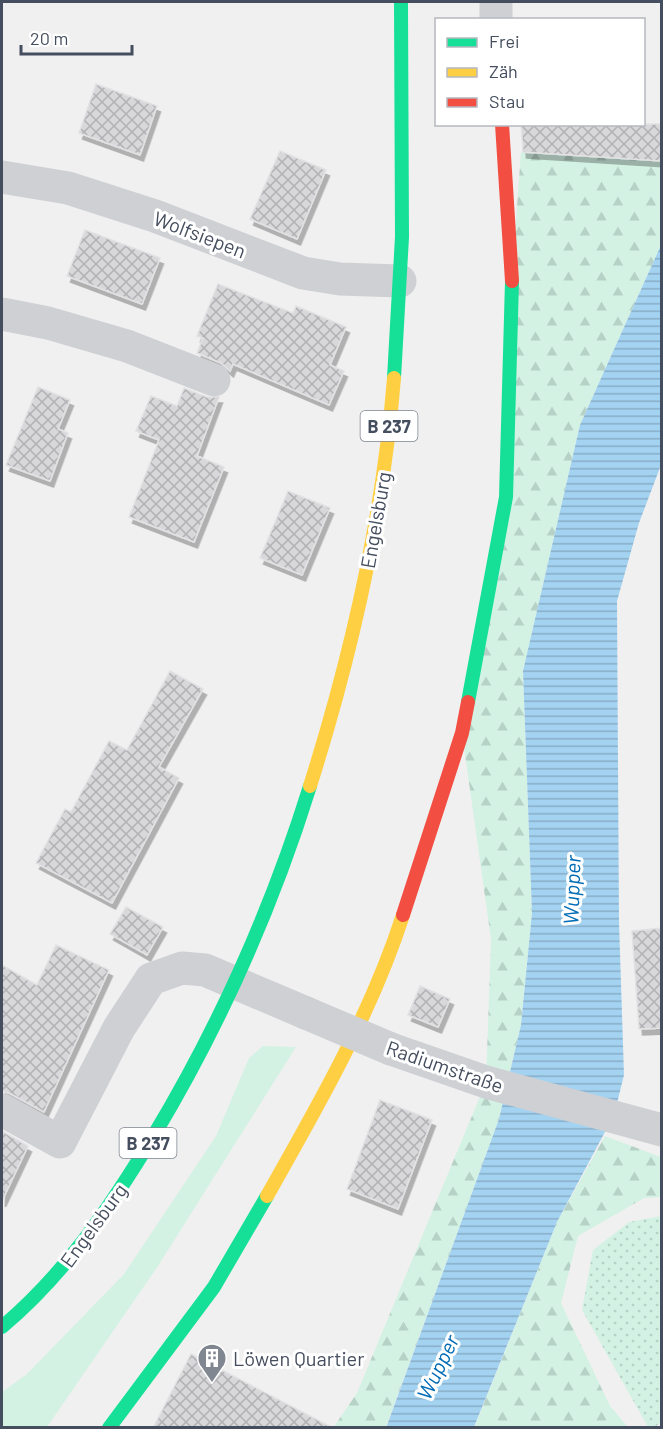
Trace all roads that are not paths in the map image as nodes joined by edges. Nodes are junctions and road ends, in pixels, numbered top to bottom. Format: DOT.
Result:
graph roads {
  1 [pos="401,2"];
  2 [pos="496,2"];
  3 [pos="496,18"];
  4 [pos="502,126"];
  5 [pos="2,177"];
  6 [pos="400,280"];
  7 [pos="2,314"];
  8 [pos="214,380"];
  9 [pos="236,982"];
  10 [pos="2,1110"];
  11 [pos="648,1125"];
  12 [pos="2,1328"];
  13 [pos="109,1428"];
  1 -- 6 [label="main road, Engelsburg / B 237"];
  2 -- 3 [label="street"];
  4 -- 13 [label="main road"];
  5 -- 6 [label="street, Wolfsiepen"];
  6 -- 9 [label="main road, Engelsburg / B 237"];
  7 -- 8 [label="street"];
  9 -- 10 [label="street"];
  9 -- 11 [label="street, Radiumstraße, bridge"];
  9 -- 12 [label="main road, Engelsburg / B 237"];
}
